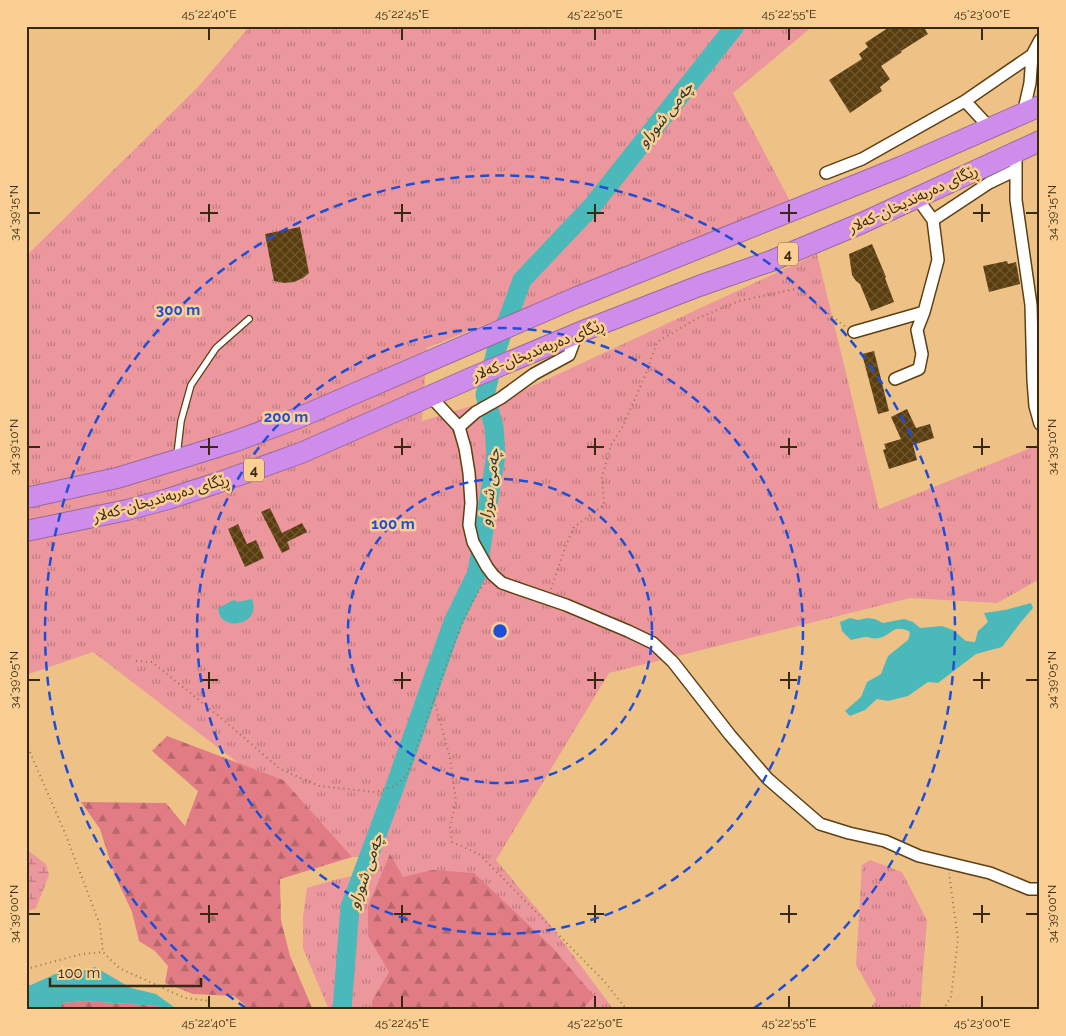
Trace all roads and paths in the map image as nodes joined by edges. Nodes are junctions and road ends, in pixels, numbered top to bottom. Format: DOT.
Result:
graph roads {
  1 [pos="1040,40"];
  2 [pos="1032,55"];
  3 [pos="965,101"];
  4 [pos="1032,110"];
  5 [pos="990,128"];
  6 [pos="1039,142"];
  7 [pos="1016,161"];
  8 [pos="826,173"];
  9 [pos="917,198"];
  10 [pos="933,220"];
  11 [pos="924,312"];
  12 [pos="249,319"];
  13 [pos="854,332"];
  14 [pos="577,334"];
  15 [pos="895,380"];
  16 [pos="430,396"];
  17 [pos="1040,424"];
  18 [pos="459,427"];
  19 [pos="176,460"];
  20 [pos="26,498"];
  21 [pos="26,531"];
  22 [pos="493,575"];
  23 [pos="548,598"];
  24 [pos="136,661"];
  25 [pos="434,699"];
  26 [pos="26,743"];
  27 [pos="948,863"];
  28 [pos="1040,889"];
  29 [pos="103,952"];
  30 [pos="26,969"];
  31 [pos="209,1001"];
  32 [pos="627,1010"];
  33 [pos="943,1010"];
  1 -- 2 [label="street"];
  2 -- 3 [label="street"];
  2 -- 4 [label="street"];
  3 -- 5 [label="street"];
  3 -- 8 [label="street"];
  4 -- 5 [label="highway, ڕێگای دەربەندیخان-کەلار / 4"];
  5 -- 19 [label="highway, ڕێگای دەربەندیخان-کەلار / 4"];
  6 -- 7 [label="highway, ڕێگای دەربەندیخان-کەلار / 4"];
  7 -- 9 [label="highway, ڕێگای دەربەندیخان-کەلار / 4"];
  7 -- 10 [label="street"];
  7 -- 17 [label="street"];
  9 -- 10 [label="street"];
  9 -- 14 [label="highway, ڕێگای دەربەندیخان-کەلار / 4"];
  10 -- 11 [label="street"];
  11 -- 13 [label="street"];
  11 -- 15 [label="street"];
  12 -- 19 [label="lane"];
  13 -- 23 [label="path"];
  14 -- 16 [label="highway, ڕێگای دەربەندیخان-کەلار / 4"];
  14 -- 18 [label="street"];
  16 -- 18 [label="street"];
  16 -- 21 [label="highway, ڕێگای دەربەندیخان-کەلار / 4"];
  18 -- 22 [label="street"];
  19 -- 20 [label="highway, ڕێگای دەربەندیخان-کەلار / 4"];
  22 -- 23 [label="street"];
  22 -- 25 [label="path"];
  23 -- 27 [label="street"];
  24 -- 25 [label="path"];
  25 -- 32 [label="path"];
  26 -- 29 [label="path"];
  27 -- 28 [label="street"];
  27 -- 33 [label="path"];
  29 -- 30 [label="path"];
  29 -- 31 [label="path"];
}
